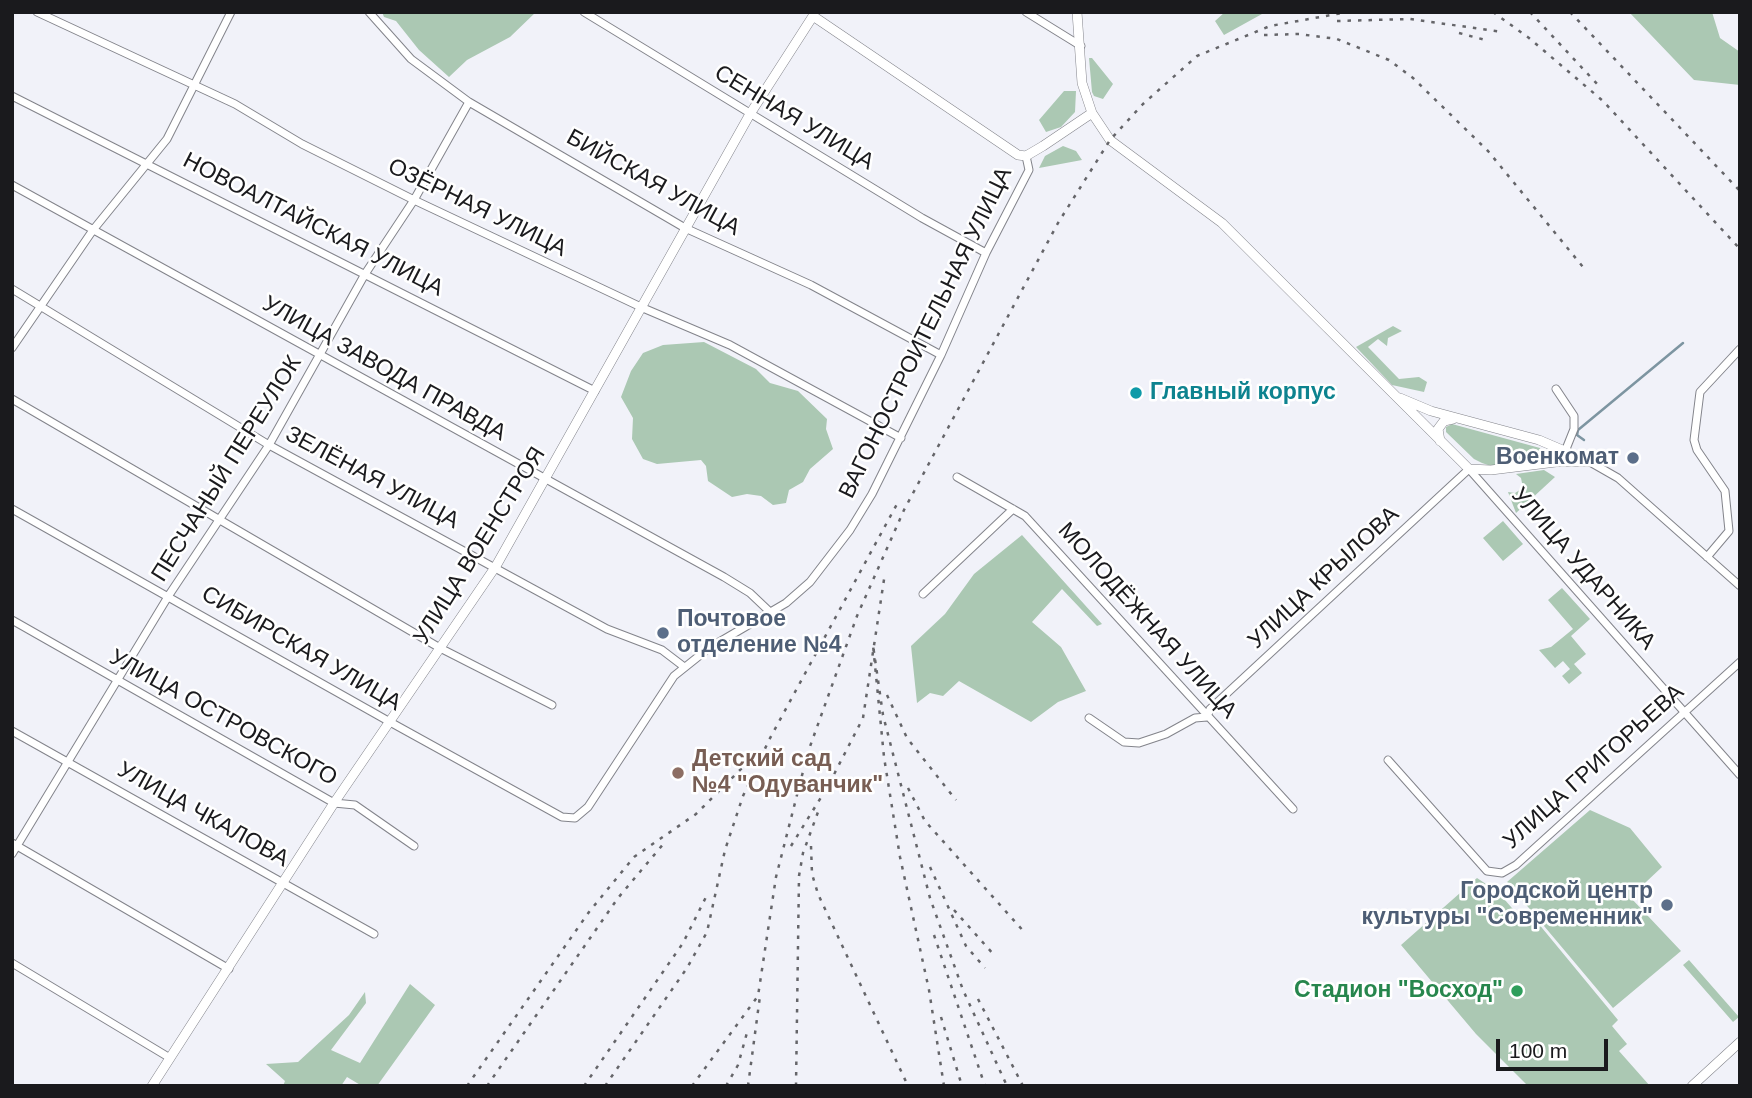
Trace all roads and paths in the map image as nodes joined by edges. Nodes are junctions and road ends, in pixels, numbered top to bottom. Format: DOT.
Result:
graph roads {
  1 [pos="37,12"];
  2 [pos="231,12"];
  3 [pos="369,12"];
  4 [pos="584,12"];
  5 [pos="1026,12"];
  6 [pos="1077,12"];
  7 [pos="813,13"];
  8 [pos="1081,46"];
  9 [pos="195,85"];
  10 [pos="12,96"];
  11 [pos="469,102"];
  12 [pos="1092,113"];
  13 [pos="750,114"];
  14 [pos="1026,156"];
  15 [pos="148,162"];
  16 [pos="12,185"];
  17 [pos="414,200"];
  18 [pos="685,228"];
  19 [pos="93,230"];
  20 [pos="986,253"];
  21 [pos="365,274"];
  22 [pos="12,289"];
  23 [pos="39,304"];
  24 [pos="643,309"];
  25 [pos="12,348"];
  26 [pos="1740,349"];
  27 [pos="942,355"];
  28 [pos="321,356"];
  29 [pos="1556,389"];
  30 [pos="595,391"];
  31 [pos="1393,394"];
  32 [pos="12,399"];
  33 [pos="1458,418"];
  34 [pos="901,438"];
  35 [pos="1535,439"];
  36 [pos="1441,441"];
  37 [pos="270,445"];
  38 [pos="1566,449"];
  39 [pos="1590,462"];
  40 [pos="1535,465"];
  41 [pos="1469,469"];
  42 [pos="957,477"];
  43 [pos="546,481"];
  44 [pos="12,509"];
  45 [pos="1013,509"];
  46 [pos="219,520"];
  47 [pos="1707,556"];
  48 [pos="496,566"];
  49 [pos="1740,586"];
  50 [pos="923,594"];
  51 [pos="169,595"];
  52 [pos="770,612"];
  53 [pos="12,620"];
  54 [pos="440,648"];
  55 [pos="1740,662"];
  56 [pos="683,667"];
  57 [pos="116,681"];
  58 [pos="552,705"];
  59 [pos="1682,712"];
  60 [pos="1207,717"];
  61 [pos="1089,718"];
  62 [pos="390,722"];
  63 [pos="12,731"];
  64 [pos="1388,760"];
  65 [pos="66,761"];
  66 [pos="1740,775"];
  67 [pos="334,803"];
  68 [pos="1293,809"];
  69 [pos="572,819"];
  70 [pos="15,844"];
  71 [pos="414,846"];
  72 [pos="12,854"];
  73 [pos="286,883"];
  74 [pos="374,934"];
  75 [pos="12,964"];
  76 [pos="229,969"];
  77 [pos="1740,1042"];
  78 [pos="170,1058"];
  79 [pos="152,1086"];
  80 [pos="1692,1086"];
  1 -- 9 [label="street, ОЗЁРНАЯ УЛИЦА"];
  2 -- 9 [label="street"];
  3 -- 11 [label="street, БИЙСКАЯ УЛИЦА"];
  4 -- 13 [label="street, СЕННАЯ УЛИЦА"];
  5 -- 8 [label="street"];
  6 -- 8 [label="street, УЛИЦА УДАРНИКА"];
  7 -- 13 [label="street, УЛИЦА ВОЕНСТРОЯ"];
  7 -- 14 [label="street"];
  8 -- 12 [label="street, УЛИЦА УДАРНИКА"];
  9 -- 15 [label="street"];
  9 -- 17 [label="street, ОЗЁРНАЯ УЛИЦА"];
  10 -- 15 [label="street, НОВОАЛТАЙСКАЯ УЛИЦА"];
  11 -- 17 [label="street, ПЕСЧАНЫЙ ПЕРЕУЛОК"];
  11 -- 18 [label="street, БИЙСКАЯ УЛИЦА"];
  12 -- 14 [label="street, ВАГОНОСТРОИТЕЛЬНАЯ УЛИЦА"];
  12 -- 31 [label="street, УЛИЦА УДАРНИКА"];
  13 -- 18 [label="street, УЛИЦА ВОЕНСТРОЯ"];
  13 -- 20 [label="street, СЕННАЯ УЛИЦА"];
  14 -- 20 [label="street, ВАГОНОСТРОИТЕЛЬНАЯ УЛИЦА"];
  15 -- 19 [label="street"];
  15 -- 21 [label="street, НОВОАЛТАЙСКАЯ УЛИЦА"];
  16 -- 19 [label="street, УЛИЦА ЗАВОДА ПРАВДА"];
  17 -- 21 [label="street, ПЕСЧАНЫЙ ПЕРЕУЛОК"];
  17 -- 24 [label="street, ОЗЁРНАЯ УЛИЦА"];
  18 -- 24 [label="street, УЛИЦА ВОЕНСТРОЯ"];
  18 -- 27 [label="street, БИЙСКАЯ УЛИЦА"];
  19 -- 23 [label="street"];
  19 -- 28 [label="street, УЛИЦА ЗАВОДА ПРАВДА"];
  20 -- 27 [label="street, ВАГОНОСТРОИТЕЛЬНАЯ УЛИЦА"];
  21 -- 28 [label="street, ПЕСЧАНЫЙ ПЕРЕУЛОК"];
  21 -- 30 [label="street, НОВОАЛТАЙСКАЯ УЛИЦА"];
  22 -- 23 [label="street, ЗЕЛЁНАЯ УЛИЦА"];
  23 -- 25 [label="street"];
  23 -- 37 [label="street, ЗЕЛЁНАЯ УЛИЦА"];
  24 -- 30 [label="street, УЛИЦА ВОЕНСТРОЯ"];
  24 -- 34 [label="street, ОЗЁРНАЯ УЛИЦА"];
  26 -- 47 [label="street"];
  27 -- 34 [label="street, ВАГОНОСТРОИТЕЛЬНАЯ УЛИЦА"];
  28 -- 37 [label="street, ПЕСЧАНЫЙ ПЕРЕУЛОК"];
  28 -- 43 [label="street, УЛИЦА ЗАВОДА ПРАВДА"];
  29 -- 38 [label="street"];
  30 -- 43 [label="street, УЛИЦА ВОЕНСТРОЯ"];
  31 -- 33 [label="street, УЛИЦА УДАРНИКА"];
  31 -- 36 [label="street, УЛИЦА УДАРНИКА"];
  32 -- 46 [label="street"];
  33 -- 35 [label="street, УЛИЦА УДАРНИКА"];
  33 -- 36 [label="street"];
  34 -- 52 [label="street, ВАГОНОСТРОИТЕЛЬНАЯ УЛИЦА"];
  35 -- 38 [label="street, УЛИЦА УДАРНИКА"];
  35 -- 40 [label="street"];
  36 -- 41 [label="street, УЛИЦА УДАРНИКА"];
  37 -- 46 [label="street, ПЕСЧАНЫЙ ПЕРЕУЛОК"];
  37 -- 48 [label="street, ЗЕЛЁНАЯ УЛИЦА"];
  38 -- 39 [label="street, УЛИЦА УДАРНИКА"];
  39 -- 40 [label="street"];
  39 -- 47 [label="street"];
  40 -- 41 [label="street"];
  41 -- 59 [label="street, УЛИЦА УДАРНИКА"];
  41 -- 60 [label="street, УЛИЦА КРЫЛОВА"];
  42 -- 45 [label="street, МОЛОДЁЖНАЯ УЛИЦА"];
  43 -- 48 [label="street, УЛИЦА ВОЕНСТРОЯ"];
  43 -- 52 [label="street, УЛИЦА ЗАВОДА ПРАВДА"];
  44 -- 51 [label="street, СИБИРСКАЯ УЛИЦА"];
  45 -- 50 [label="street"];
  45 -- 60 [label="street, МОЛОДЁЖНАЯ УЛИЦА"];
  46 -- 51 [label="street, ПЕСЧАНЫЙ ПЕРЕУЛОК"];
  46 -- 54 [label="street"];
  47 -- 49 [label="street"];
  48 -- 54 [label="street, УЛИЦА ВОЕНСТРОЯ"];
  48 -- 56 [label="street, ЗЕЛЁНАЯ УЛИЦА"];
  51 -- 57 [label="street, ПЕСЧАНЫЙ ПЕРЕУЛОК"];
  51 -- 62 [label="street, СИБИРСКАЯ УЛИЦА"];
  52 -- 56 [label="street, ВАГОНОСТРОИТЕЛЬНАЯ УЛИЦА"];
  53 -- 57 [label="street, УЛИЦА ОСТРОВСКОГО"];
  54 -- 58 [label="street"];
  54 -- 62 [label="street, УЛИЦА ВОЕНСТРОЯ"];
  55 -- 59 [label="street, УЛИЦА ГРИГОРЬЕВА"];
  56 -- 69 [label="street, ВАГОНОСТРОИТЕЛЬНАЯ УЛИЦА"];
  57 -- 65 [label="street, ПЕСЧАНЫЙ ПЕРЕУЛОК"];
  57 -- 67 [label="street, УЛИЦА ОСТРОВСКОГО"];
  59 -- 64 [label="street, УЛИЦА ГРИГОРЬЕВА"];
  59 -- 66 [label="street, УЛИЦА УДАРНИКА"];
  60 -- 61 [label="street"];
  60 -- 68 [label="street, МОЛОДЁЖНАЯ УЛИЦА"];
  62 -- 67 [label="street, УЛИЦА ВОЕНСТРОЯ"];
  62 -- 69 [label="street, СИБИРСКАЯ УЛИЦА"];
  63 -- 65 [label="street, УЛИЦА ЧКАЛОВА"];
  65 -- 70 [label="street, ПЕСЧАНЫЙ ПЕРЕУЛОК"];
  65 -- 73 [label="street, УЛИЦА ЧКАЛОВА"];
  67 -- 71 [label="street, УЛИЦА ОСТРОВСКОГО"];
  67 -- 73 [label="street, УЛИЦА ВОЕНСТРОЯ"];
  70 -- 72 [label="street, ПЕСЧАНЫЙ ПЕРЕУЛОК"];
  70 -- 76 [label="street"];
  73 -- 74 [label="street, УЛИЦА ЧКАЛОВА"];
  73 -- 76 [label="street, УЛИЦА ВОЕНСТРОЯ"];
  75 -- 78 [label="street"];
  76 -- 78 [label="street, УЛИЦА ВОЕНСТРОЯ"];
  77 -- 80 [label="street"];
  78 -- 79 [label="street, УЛИЦА ВОЕНСТРОЯ"];
}
